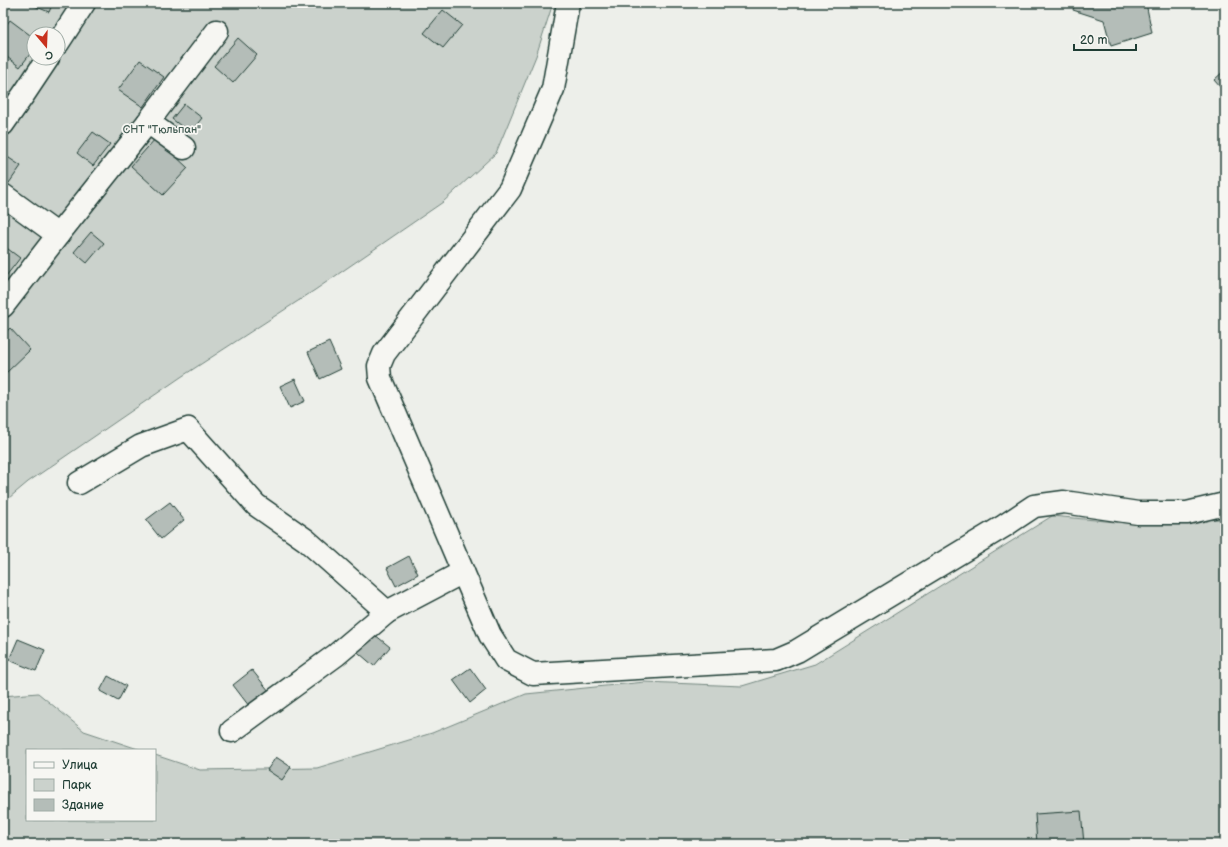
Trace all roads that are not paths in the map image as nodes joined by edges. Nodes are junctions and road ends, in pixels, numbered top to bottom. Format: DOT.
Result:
graph roads {
  1 [pos="84,3"];
  2 [pos="568,3"];
  3 [pos="66,31"];
  4 [pos="217,31"];
  5 [pos="43,66"];
  6 [pos="148,122"];
  7 [pos="3,124"];
  8 [pos="184,148"];
  9 [pos="3,195"];
  10 [pos="58,235"];
  11 [pos="3,306"];
  12 [pos="79,483"];
  13 [pos="1225,504"];
  14 [pos="463,572"];
  15 [pos="387,612"];
  16 [pos="232,731"];
  1 -- 3 [label="street"];
  2 -- 14 [label="street"];
  4 -- 6 [label="street"];
  5 -- 7 [label="street"];
  6 -- 8 [label="street"];
  6 -- 10 [label="street"];
  9 -- 10 [label="street"];
  10 -- 11 [label="street"];
  12 -- 15 [label="street"];
  13 -- 14 [label="street"];
  14 -- 15 [label="street"];
  15 -- 16 [label="street"];
}
